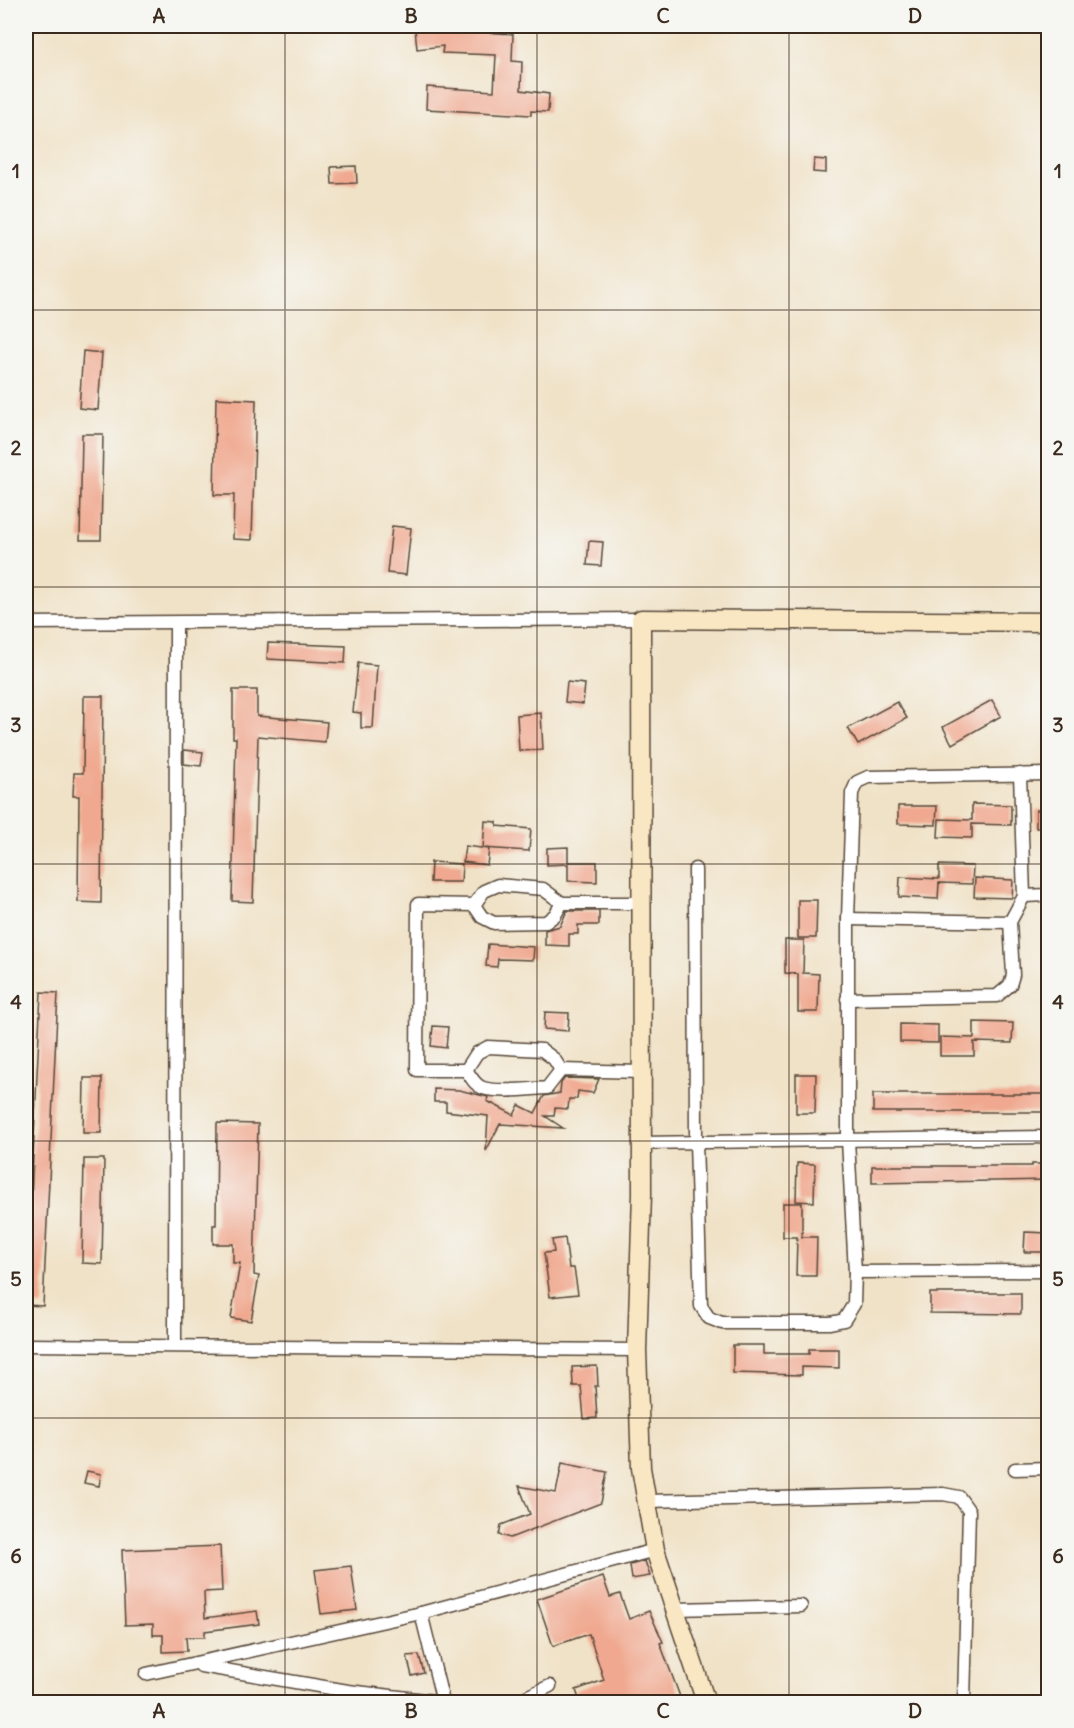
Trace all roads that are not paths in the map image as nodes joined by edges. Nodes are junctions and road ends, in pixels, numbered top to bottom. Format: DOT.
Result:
graph roads {
  1 [pos="641,619"];
  2 [pos="1048,622"];
  3 [pos="26,623"];
  4 [pos="176,623"];
  5 [pos="1020,774"];
  6 [pos="1048,774"];
  7 [pos="695,869"];
  8 [pos="1048,895"];
  9 [pos="1024,897"];
  10 [pos="562,903"];
  11 [pos="642,903"];
  12 [pos="474,905"];
  13 [pos="848,920"];
  14 [pos="1010,922"];
  15 [pos="847,999"];
  16 [pos="466,1070"];
  17 [pos="561,1070"];
  18 [pos="642,1072"];
  19 [pos="1048,1137"];
  20 [pos="848,1140"];
  21 [pos="696,1142"];
  22 [pos="642,1143"];
  23 [pos="1048,1271"];
  24 [pos="855,1272"];
  25 [pos="26,1345"];
  26 [pos="175,1346"];
  27 [pos="637,1350"];
  28 [pos="1048,1467"];
  29 [pos="1015,1469"];
  30 [pos="647,1501"];
  31 [pos="656,1550"];
  32 [pos="801,1606"];
  33 [pos="675,1609"];
  34 [pos="421,1613"];
  35 [pos="194,1664"];
  36 [pos="146,1674"];
  37 [pos="550,1686"];
  38 [pos="347,1697"];
  39 [pos="443,1702"];
  40 [pos="515,1702"];
  41 [pos="706,1702"];
  42 [pos="964,1702"];
  1 -- 2 [label="street"];
  1 -- 4 [label="street"];
  1 -- 11 [label="street"];
  3 -- 4 [label="street"];
  4 -- 26 [label="street"];
  5 -- 6 [label="street"];
  5 -- 9 [label="street"];
  5 -- 13 [label="street"];
  7 -- 21 [label="street"];
  8 -- 9 [label="street"];
  9 -- 14 [label="street"];
  10 -- 11 [label="street"];
  10 -- 12 [label="street"];
  10 -- 12 [label="street"];
  11 -- 18 [label="street"];
  12 -- 16 [label="street"];
  13 -- 14 [label="street"];
  13 -- 15 [label="street"];
  14 -- 15 [label="street"];
  15 -- 20 [label="street"];
  16 -- 17 [label="street"];
  16 -- 17 [label="street"];
  17 -- 18 [label="street"];
  18 -- 22 [label="street"];
  19 -- 20 [label="street"];
  20 -- 21 [label="street"];
  20 -- 24 [label="street"];
  21 -- 22 [label="street"];
  21 -- 24 [label="street"];
  22 -- 27 [label="street"];
  23 -- 24 [label="street"];
  25 -- 26 [label="street"];
  26 -- 27 [label="street"];
  27 -- 30 [label="street"];
  28 -- 29 [label="street"];
  30 -- 31 [label="street"];
  30 -- 42 [label="street"];
  31 -- 33 [label="street"];
  31 -- 34 [label="street"];
  32 -- 33 [label="street"];
  33 -- 41 [label="street"];
  34 -- 35 [label="street"];
  34 -- 39 [label="street"];
  35 -- 36 [label="street"];
  35 -- 38 [label="street"];
  37 -- 40 [label="street"];
  38 -- 39 [label="street"];
}
